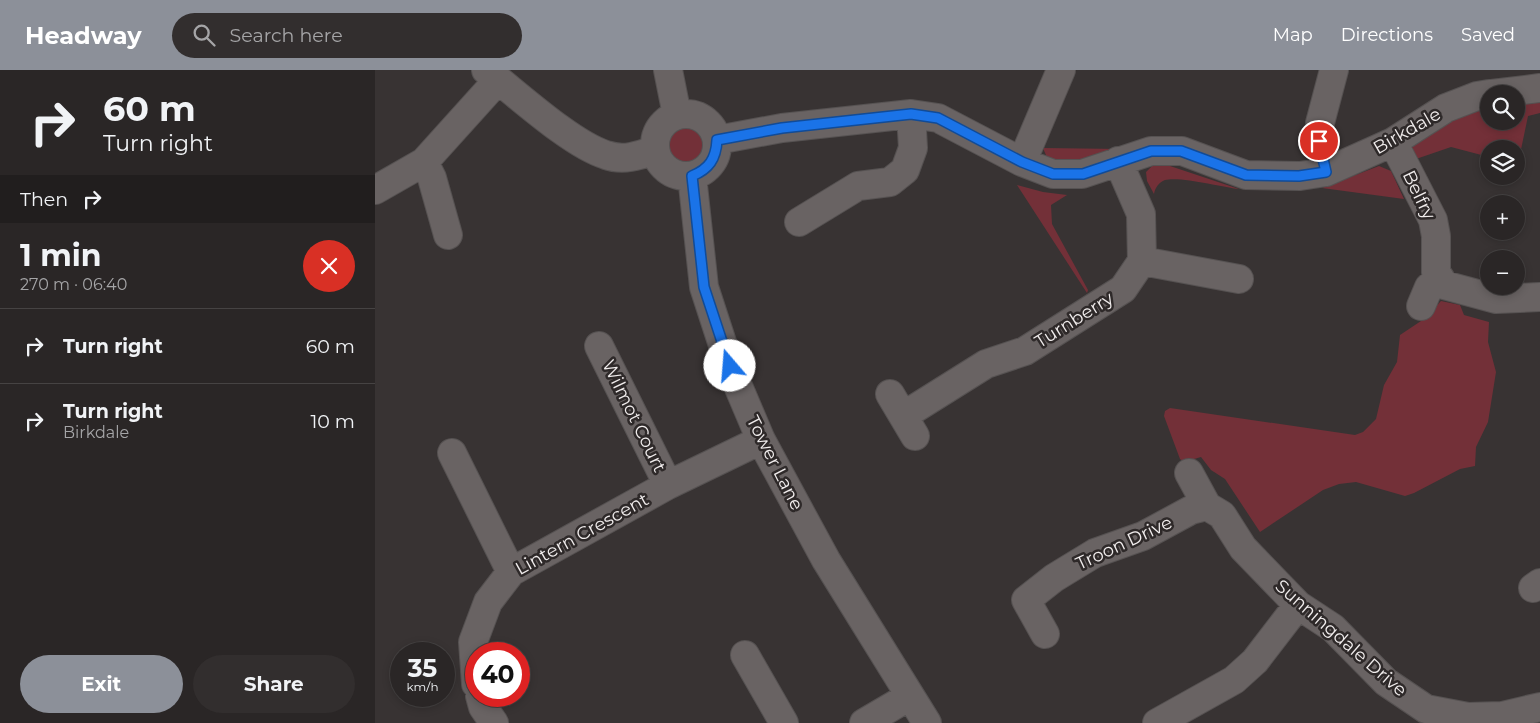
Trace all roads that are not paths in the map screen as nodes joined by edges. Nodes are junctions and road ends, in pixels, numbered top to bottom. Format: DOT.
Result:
graph roads {
  1 [pos="668,70"];
  2 [pos="1061,70"];
  3 [pos="1334,70"];
  4 [pos="492,75"];
  5 [pos="1540,88"];
  6 [pos="1525,90"];
  7 [pos="1480,96"];
  8 [pos="911,114"];
  9 [pos="677,115"];
  10 [pos="717,140"];
  11 [pos="1393,142"];
  12 [pos="655,150"];
  13 [pos="1118,161"];
  14 [pos="424,162"];
  15 [pos="1022,162"];
  16 [pos="1326,172"];
  17 [pos="692,176"];
  18 [pos="375,190"];
  19 [pos="799,222"];
  20 [pos="448,235"];
  21 [pos="1142,261"];
  22 [pos="1239,278"];
  23 [pos="1440,278"];
  24 [pos="1540,297"];
  25 [pos="1421,306"];
  26 [pos="599,346"];
  27 [pos="903,416"];
  28 [pos="761,440"];
  29 [pos="452,453"];
  30 [pos="1189,473"];
  31 [pos="668,485"];
  32 [pos="1207,506"];
  33 [pos="511,572"];
  34 [pos="1299,605"];
  35 [pos="1045,634"];
  36 [pos="473,642"];
  37 [pos="745,655"];
  38 [pos="910,696"];
  39 [pos="483,707"];
  40 [pos="1540,707"];
  41 [pos="1421,716"];
  42 [pos="494,723"];
  43 [pos="784,723"];
  44 [pos="864,723"];
  45 [pos="927,723"];
  46 [pos="1157,723"];
  1 -- 9 [label="street"];
  2 -- 15 [label="street"];
  3 -- 16 [label="street"];
  4 -- 12 [label="street"];
  4 -- 14 [label="street"];
  5 -- 6 [label="street, Birkdale"];
  7 -- 11 [label="street, Birkdale"];
  8 -- 10 [label="street, Birkdale"];
  8 -- 15 [label="street, Birkdale"];
  8 -- 19 [label="street"];
  9 -- 10 [label="street"];
  9 -- 12 [label="street"];
  10 -- 17 [label="street"];
  11 -- 16 [label="street, Birkdale"];
  11 -- 23 [label="street, Belfry"];
  12 -- 17 [label="street"];
  13 -- 15 [label="street, Birkdale"];
  13 -- 16 [label="street, Birkdale"];
  13 -- 21 [label="street"];
  14 -- 18 [label="street"];
  14 -- 20 [label="street"];
  17 -- 28 [label="street, Tower Lane"];
  21 -- 22 [label="street"];
  21 -- 27 [label="street, Turnberry"];
  23 -- 24 [label="street"];
  23 -- 25 [label="street"];
  26 -- 31 [label="street, Wilmot Court"];
  28 -- 31 [label="street, Lintern Crescent"];
  28 -- 38 [label="street, Tower Lane"];
  29 -- 33 [label="street"];
  30 -- 32 [label="street, Sunningdale Drive"];
  31 -- 33 [label="street, Lintern Crescent"];
  32 -- 34 [label="street, Sunningdale Drive"];
  32 -- 35 [label="street, Troon Drive"];
  33 -- 36 [label="street, Lintern Crescent"];
  34 -- 41 [label="street, Sunningdale Drive"];
  34 -- 46 [label="street"];
  37 -- 43 [label="street"];
  38 -- 44 [label="street"];
  38 -- 45 [label="street, Tower Lane"];
  39 -- 42 [label="street"];
  40 -- 41 [label="street, Sunningdale Drive"];
}
